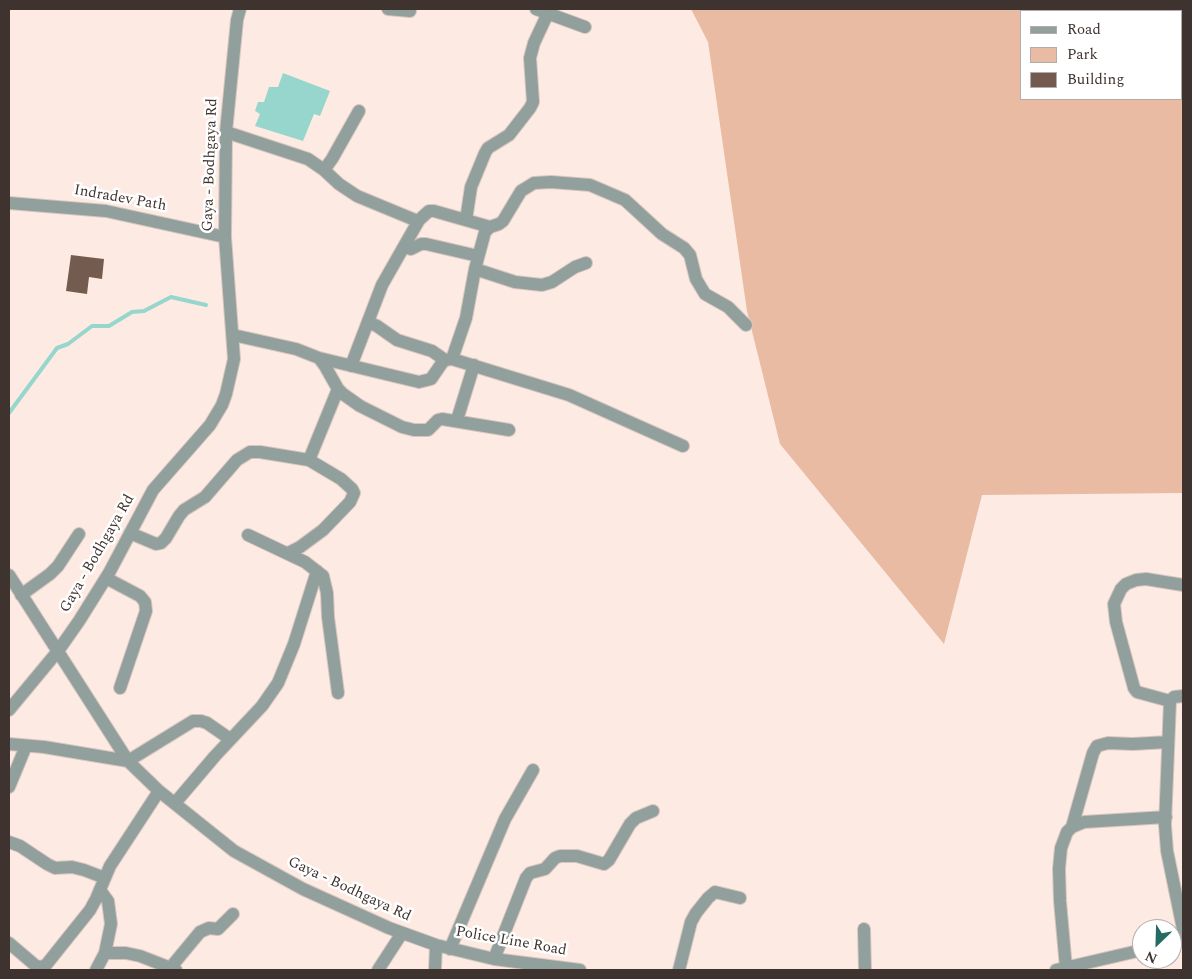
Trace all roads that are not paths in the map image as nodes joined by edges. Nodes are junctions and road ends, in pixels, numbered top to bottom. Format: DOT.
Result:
graph roads {
  1 [pos="240,9"];
  2 [pos="388,9"];
  3 [pos="536,9"];
  4 [pos="410,11"];
  5 [pos="548,13"];
  6 [pos="584,26"];
  7 [pos="359,111"];
  8 [pos="226,132"];
  9 [pos="324,170"];
  10 [pos="9,203"];
  11 [pos="419,220"];
  12 [pos="466,220"];
  13 [pos="490,227"];
  14 [pos="225,236"];
  15 [pos="404,247"];
  16 [pos="478,256"];
  17 [pos="586,263"];
  18 [pos="475,269"];
  19 [pos="368,322"];
  20 [pos="746,325"];
  21 [pos="233,335"];
  22 [pos="319,358"];
  23 [pos="449,360"];
  24 [pos="351,366"];
  25 [pos="474,366"];
  26 [pos="338,389"];
  27 [pos="457,420"];
  28 [pos="509,430"];
  29 [pos="683,446"];
  30 [pos="309,460"];
  31 [pos="130,532"];
  32 [pos="79,534"];
  33 [pos="248,535"];
  34 [pos="288,553"];
  35 [pos="317,571"];
  36 [pos="9,575"];
  37 [pos="106,578"];
  38 [pos="1183,585"];
  39 [pos="21,595"];
  40 [pos="58,651"];
  41 [pos="120,688"];
  42 [pos="338,693"];
  43 [pos="1183,696"];
  44 [pos="1170,701"];
  45 [pos="9,710"];
  46 [pos="230,740"];
  47 [pos="1168,742"];
  48 [pos="9,744"];
  49 [pos="26,746"];
  50 [pos="128,761"];
  51 [pos="533,770"];
  52 [pos="9,787"];
  53 [pos="159,790"];
  54 [pos="175,803"];
  55 [pos="653,811"];
  56 [pos="1166,817"];
  57 [pos="1072,827"];
  58 [pos="9,842"];
  59 [pos="102,884"];
  60 [pos="740,898"];
  61 [pos="233,914"];
  62 [pos="864,929"];
  63 [pos="1183,930"];
  64 [pos="402,933"];
  65 [pos="9,943"];
  66 [pos="436,945"];
  67 [pos="450,950"];
  68 [pos="1132,952"];
  69 [pos="105,953"];
  70 [pos="494,959"];
  71 [pos="173,969"];
  72 [pos="1062,969"];
  73 [pos="96,970"];
  74 [pos="378,970"];
  75 [pos="435,970"];
  76 [pos="580,970"];
  77 [pos="679,970"];
  78 [pos="866,970"];
  1 -- 8 [label="street, Gaya - Bodhgaya Rd"];
  2 -- 4 [label="street"];
  3 -- 5 [label="street"];
  5 -- 6 [label="street"];
  5 -- 12 [label="street"];
  7 -- 9 [label="street"];
  8 -- 9 [label="street"];
  8 -- 14 [label="street, Gaya - Bodhgaya Rd"];
  9 -- 11 [label="street"];
  10 -- 14 [label="street, Indradev Path"];
  11 -- 12 [label="street"];
  11 -- 15 [label="street"];
  12 -- 13 [label="street"];
  13 -- 16 [label="street"];
  13 -- 20 [label="street"];
  14 -- 21 [label="street, Gaya - Bodhgaya Rd"];
  15 -- 16 [label="street"];
  15 -- 19 [label="street"];
  16 -- 18 [label="street"];
  17 -- 18 [label="street"];
  18 -- 23 [label="street"];
  19 -- 23 [label="street"];
  19 -- 24 [label="street"];
  21 -- 22 [label="street"];
  21 -- 31 [label="street, Gaya - Bodhgaya Rd"];
  22 -- 24 [label="street"];
  22 -- 26 [label="street"];
  23 -- 24 [label="street"];
  23 -- 25 [label="street"];
  25 -- 27 [label="street"];
  25 -- 29 [label="street"];
  26 -- 27 [label="street"];
  26 -- 30 [label="street"];
  27 -- 28 [label="street"];
  30 -- 31 [label="street"];
  30 -- 34 [label="street"];
  31 -- 37 [label="street, Gaya - Bodhgaya Rd"];
  32 -- 39 [label="street"];
  33 -- 34 [label="street"];
  34 -- 35 [label="street"];
  35 -- 42 [label="street"];
  35 -- 46 [label="street"];
  36 -- 39 [label="street"];
  37 -- 40 [label="street, Gaya - Bodhgaya Rd"];
  37 -- 41 [label="street"];
  38 -- 44 [label="street"];
  39 -- 40 [label="street"];
  40 -- 45 [label="street"];
  40 -- 50 [label="street, Gaya - Bodhgaya Rd"];
  43 -- 44 [label="street"];
  44 -- 47 [label="street"];
  46 -- 50 [label="street"];
  46 -- 54 [label="street"];
  47 -- 56 [label="street"];
  47 -- 57 [label="street"];
  48 -- 49 [label="street"];
  49 -- 50 [label="street"];
  49 -- 52 [label="street"];
  50 -- 53 [label="street, Gaya - Bodhgaya Rd"];
  51 -- 67 [label="street"];
  53 -- 54 [label="street, Gaya - Bodhgaya Rd"];
  53 -- 59 [label="street"];
  54 -- 64 [label="street, Gaya - Bodhgaya Rd"];
  55 -- 70 [label="street"];
  56 -- 57 [label="street"];
  56 -- 63 [label="street"];
  57 -- 72 [label="street"];
  58 -- 59 [label="street"];
  59 -- 65 [label="street"];
  59 -- 69 [label="street"];
  60 -- 77 [label="street"];
  61 -- 71 [label="street"];
  62 -- 78 [label="street"];
  64 -- 66 [label="street, Gaya - Bodhgaya Rd"];
  64 -- 74 [label="street"];
  66 -- 67 [label="street, Police Line Road"];
  66 -- 75 [label="street"];
  67 -- 70 [label="street, Police Line Road"];
  68 -- 72 [label="street"];
  69 -- 71 [label="street"];
  69 -- 73 [label="street"];
  70 -- 76 [label="street, Police Line Road"];
}
